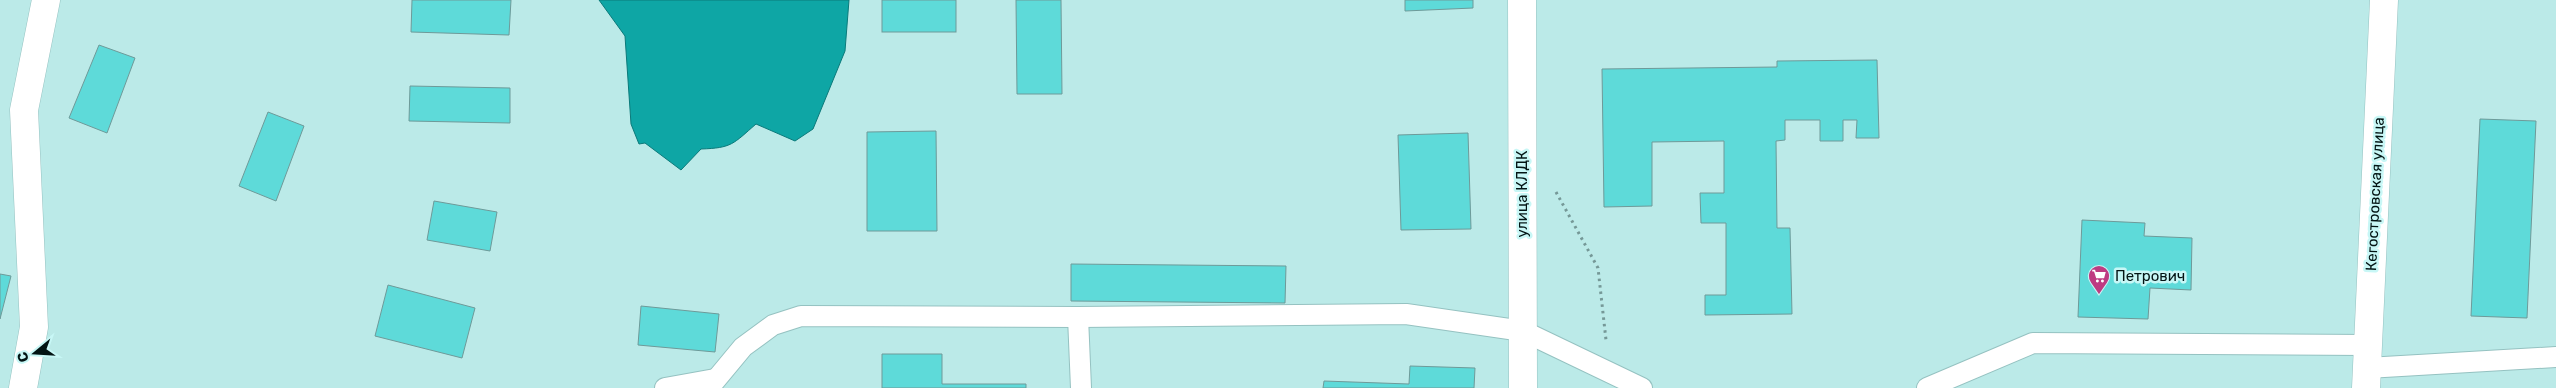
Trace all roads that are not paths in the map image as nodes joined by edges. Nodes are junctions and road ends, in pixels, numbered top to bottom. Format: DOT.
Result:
graph roads {
  1 [pos="46,0"];
  2 [pos="1522,0"];
  3 [pos="2384,0"];
  4 [pos="1078,317"];
  5 [pos="1522,330"];
  6 [pos="2556,357"];
  7 [pos="2367,367"];
  8 [pos="712,384"];
  9 [pos="23,388"];
  10 [pos="665,388"];
  11 [pos="1081,388"];
  12 [pos="1523,388"];
  13 [pos="1642,388"];
  14 [pos="1927,388"];
  1 -- 9 [label="street"];
  2 -- 5 [label="street, улица КЛДК"];
  3 -- 7 [label="street, Кегостровская улица"];
  4 -- 5 [label="lane"];
  4 -- 8 [label="lane"];
  4 -- 11 [label="lane"];
  5 -- 12 [label="street, улица КЛДК"];
  5 -- 13 [label="lane"];
  6 -- 7 [label="lane"];
  7 -- 14 [label="lane"];
  8 -- 10 [label="lane"];
}
